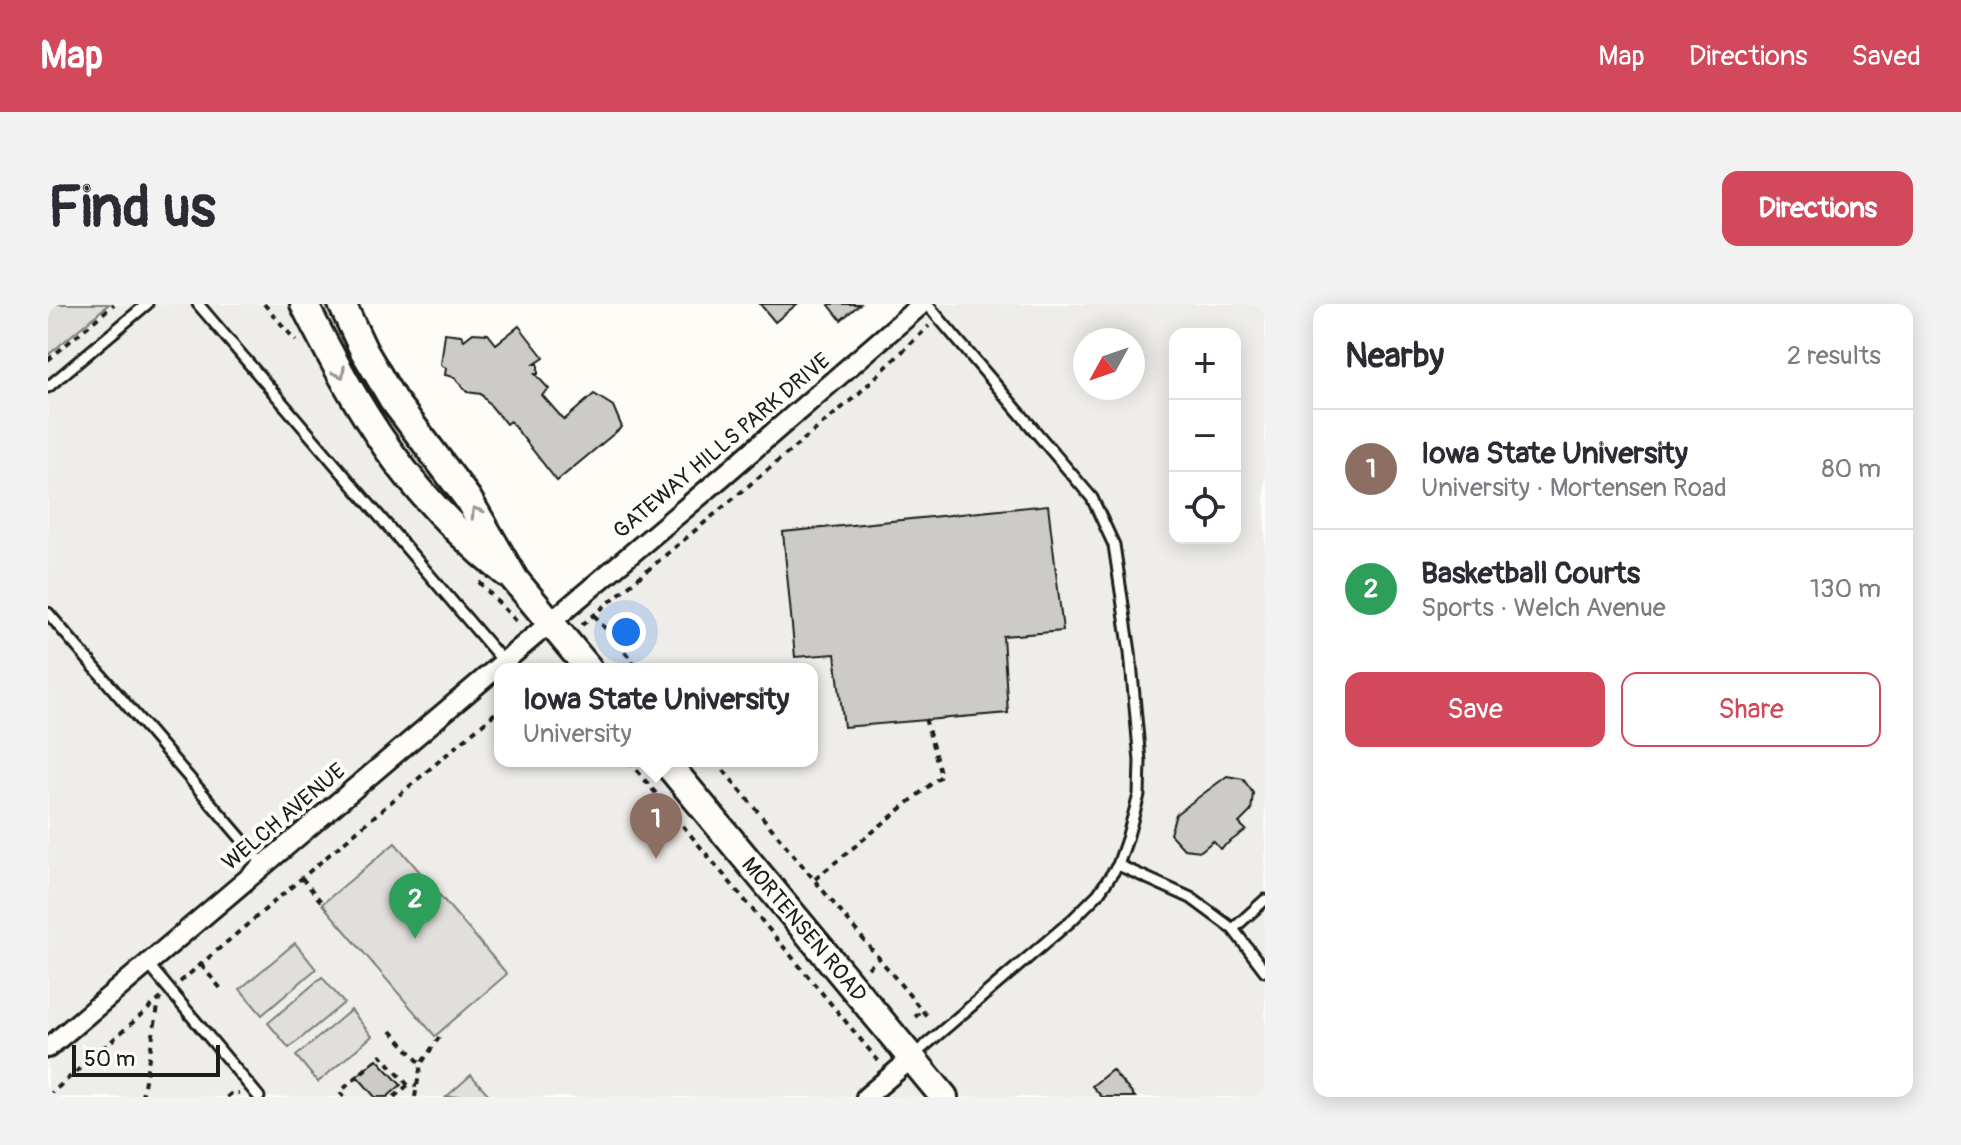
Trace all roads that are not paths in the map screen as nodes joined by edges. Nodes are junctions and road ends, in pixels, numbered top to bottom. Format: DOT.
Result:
graph roads {
  1 [pos="147,304"];
  2 [pos="198,304"];
  3 [pos="304,304"];
  4 [pos="342,304"];
  5 [pos="924,304"];
  6 [pos="48,387"];
  7 [pos="515,580"];
  8 [pos="48,613"];
  9 [pos="549,622"];
  10 [pos="503,661"];
  11 [pos="501,663"];
  12 [pos="584,663"];
  13 [pos="494,669"];
  14 [pos="670,767"];
  15 [pos="263,864"];
  16 [pos="1118,865"];
  17 [pos="1265,900"];
  18 [pos="1233,929"];
  19 [pos="148,964"];
  20 [pos="1265,971"];
  21 [pos="48,1048"];
  22 [pos="912,1058"];
  23 [pos="259,1097"];
  24 [pos="866,1097"];
  25 [pos="944,1097"];
  1 -- 6 [label="lane"];
  2 -- 10 [label="lane"];
  3 -- 7 [label="street, one-way"];
  7 -- 4 [label="street, one-way"];
  5 -- 9 [label="street, GATEWAY HILLS PARK DRIVE"];
  5 -- 16 [label="lane"];
  7 -- 9 [label="street"];
  8 -- 15 [label="lane"];
  9 -- 10 [label="street, WELCH AVENUE"];
  9 -- 12 [label="street"];
  10 -- 11 [label="street, WELCH AVENUE"];
  13 -- 15 [label="street, WELCH AVENUE"];
  14 -- 22 [label="street, MORTENSEN ROAD"];
  15 -- 19 [label="street, WELCH AVENUE"];
  16 -- 18 [label="lane"];
  16 -- 22 [label="lane"];
  17 -- 18 [label="lane"];
  18 -- 20 [label="lane"];
  19 -- 21 [label="street, WELCH AVENUE"];
  19 -- 23 [label="lane"];
  22 -- 24 [label="street"];
  22 -- 25 [label="street, MORTENSEN ROAD"];
}
